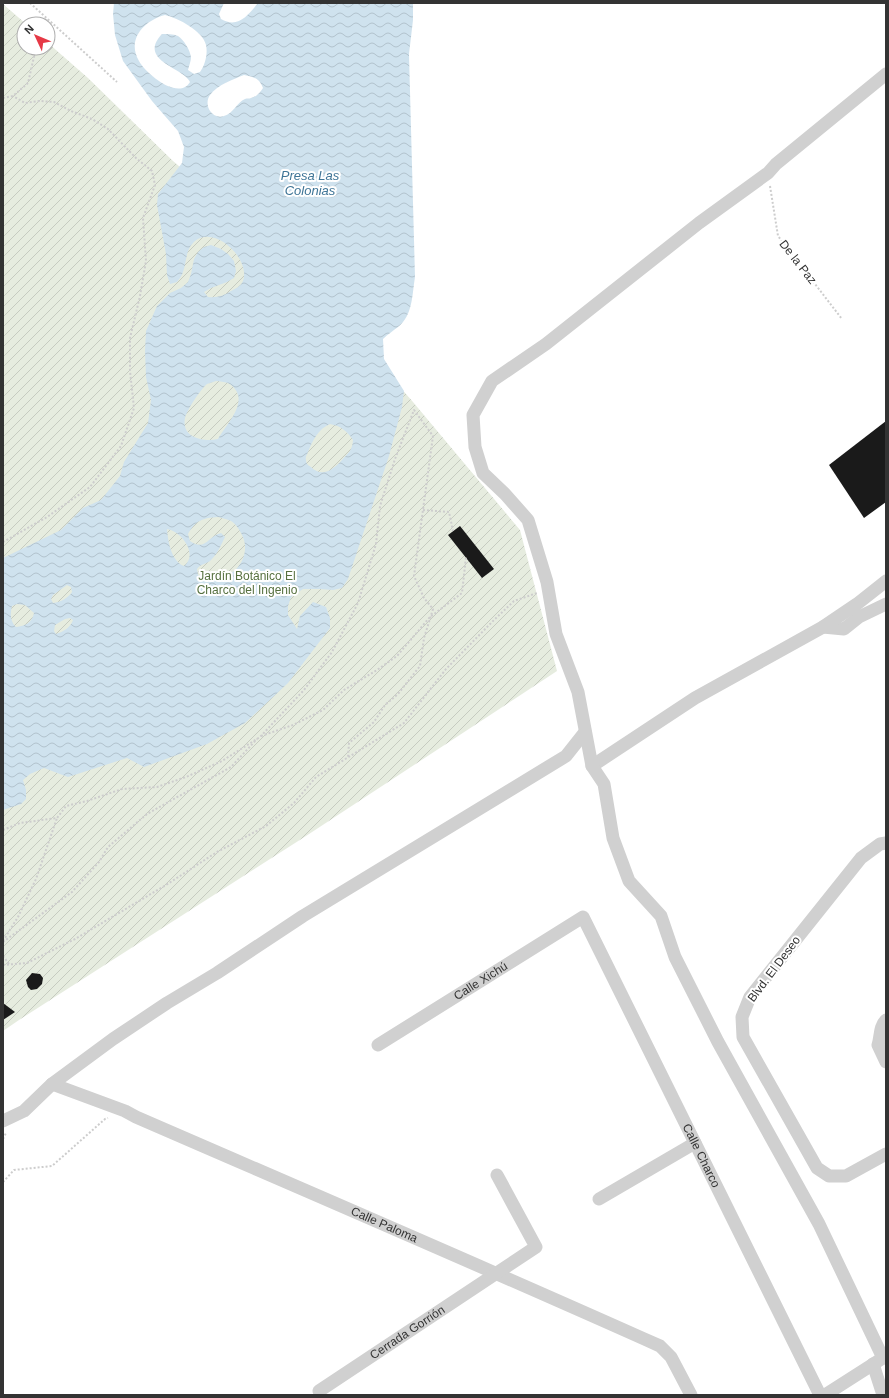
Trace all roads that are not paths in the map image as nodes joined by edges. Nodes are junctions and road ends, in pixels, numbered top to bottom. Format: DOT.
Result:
graph roads {
  1 [pos="883,78"];
  2 [pos="886,580"];
  3 [pos="886,604"];
  4 [pos="823,627"];
  5 [pos="585,732"];
  6 [pos="592,766"];
  7 [pos="886,843"];
  8 [pos="583,917"];
  9 [pos="886,1020"];
  10 [pos="883,1039"];
  11 [pos="378,1045"];
  12 [pos="886,1062"];
  13 [pos="52,1084"];
  14 [pos="3,1121"];
  15 [pos="695,1143"];
  16 [pos="886,1154"];
  17 [pos="497,1175"];
  18 [pos="599,1199"];
  19 [pos="496,1272"];
  20 [pos="881,1359"];
  21 [pos="319,1391"];
  22 [pos="691,1395"];
  23 [pos="820,1395"];
  24 [pos="825,1395"];
  25 [pos="883,1395"];
  1 -- 5 [label="street"];
  2 -- 4 [label="street"];
  3 -- 4 [label="street"];
  4 -- 6 [label="street"];
  5 -- 6 [label="street"];
  5 -- 13 [label="street"];
  6 -- 20 [label="street"];
  7 -- 16 [label="street, Blvd. El Deseo"];
  8 -- 11 [label="street, Calle Xichú"];
  8 -- 15 [label="street, Calle Charco"];
  9 -- 10 [label="street"];
  10 -- 12 [label="street"];
  13 -- 14 [label="street"];
  13 -- 19 [label="street, Calle Paloma"];
  15 -- 18 [label="street"];
  15 -- 23 [label="street, Calle Charco"];
  17 -- 19 [label="street, Cerrada Gorrión"];
  19 -- 21 [label="street, Cerrada Gorrión"];
  19 -- 22 [label="street, Calle Paloma"];
  20 -- 24 [label="street"];
  20 -- 25 [label="street"];
}
